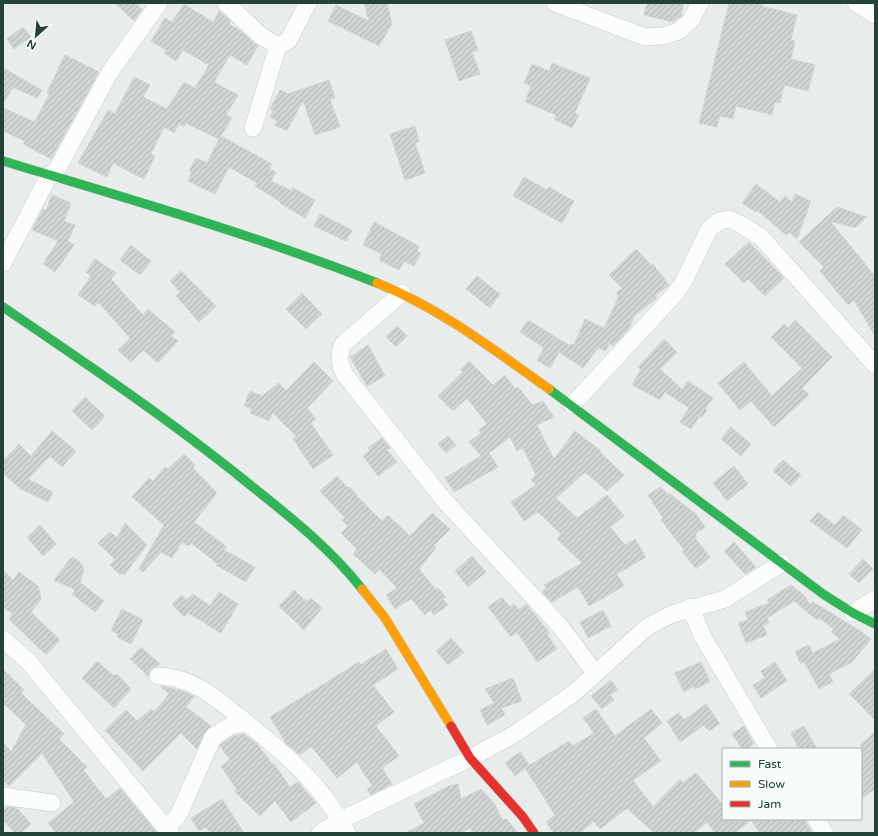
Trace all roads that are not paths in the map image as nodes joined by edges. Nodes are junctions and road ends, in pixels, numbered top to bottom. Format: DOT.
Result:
graph roads {
  1 [pos="159,3"];
  2 [pos="226,3"];
  3 [pos="308,3"];
  4 [pos="555,3"];
  5 [pos="700,3"];
  6 [pos="856,3"];
  7 [pos="875,16"];
  8 [pos="278,46"];
  9 [pos="253,128"];
  10 [pos="3,161"];
  11 [pos="52,175"];
  12 [pos="3,262"];
  13 [pos="402,293"];
  14 [pos="3,307"];
  15 [pos="875,365"];
  16 [pos="572,405"];
  17 [pos="782,563"];
  18 [pos="875,599"];
  19 [pos="690,608"];
  20 [pos="853,613"];
  21 [pos="875,624"];
  22 [pos="3,640"];
  23 [pos="595,673"];
  24 [pos="158,676"];
  25 [pos="247,723"];
  26 [pos="769,748"];
  27 [pos="470,758"];
  28 [pos="3,796"];
  29 [pos="52,802"];
  30 [pos="817,820"];
  31 [pos="344,826"];
  32 [pos="169,831"];
  33 [pos="320,833"];
  34 [pos="534,833"];
  35 [pos="825,833"];
  1 -- 11 [label="street"];
  2 -- 8 [label="street"];
  3 -- 8 [label="street"];
  4 -- 5 [label="street"];
  6 -- 7 [label="street"];
  8 -- 9 [label="street"];
  10 -- 11 [label="street"];
  11 -- 12 [label="street"];
  11 -- 13 [label="street"];
  13 -- 16 [label="street"];
  13 -- 23 [label="street"];
  14 -- 27 [label="street"];
  15 -- 16 [label="street"];
  16 -- 17 [label="street"];
  17 -- 19 [label="street"];
  17 -- 20 [label="street"];
  18 -- 20 [label="street"];
  19 -- 23 [label="street"];
  19 -- 26 [label="street"];
  20 -- 21 [label="street"];
  22 -- 32 [label="street"];
  23 -- 27 [label="street"];
  24 -- 25 [label="street"];
  25 -- 31 [label="street"];
  25 -- 32 [label="street"];
  27 -- 31 [label="street"];
  27 -- 34 [label="street"];
  28 -- 29 [label="street"];
  30 -- 35 [label="street"];
  31 -- 33 [label="street"];
}
